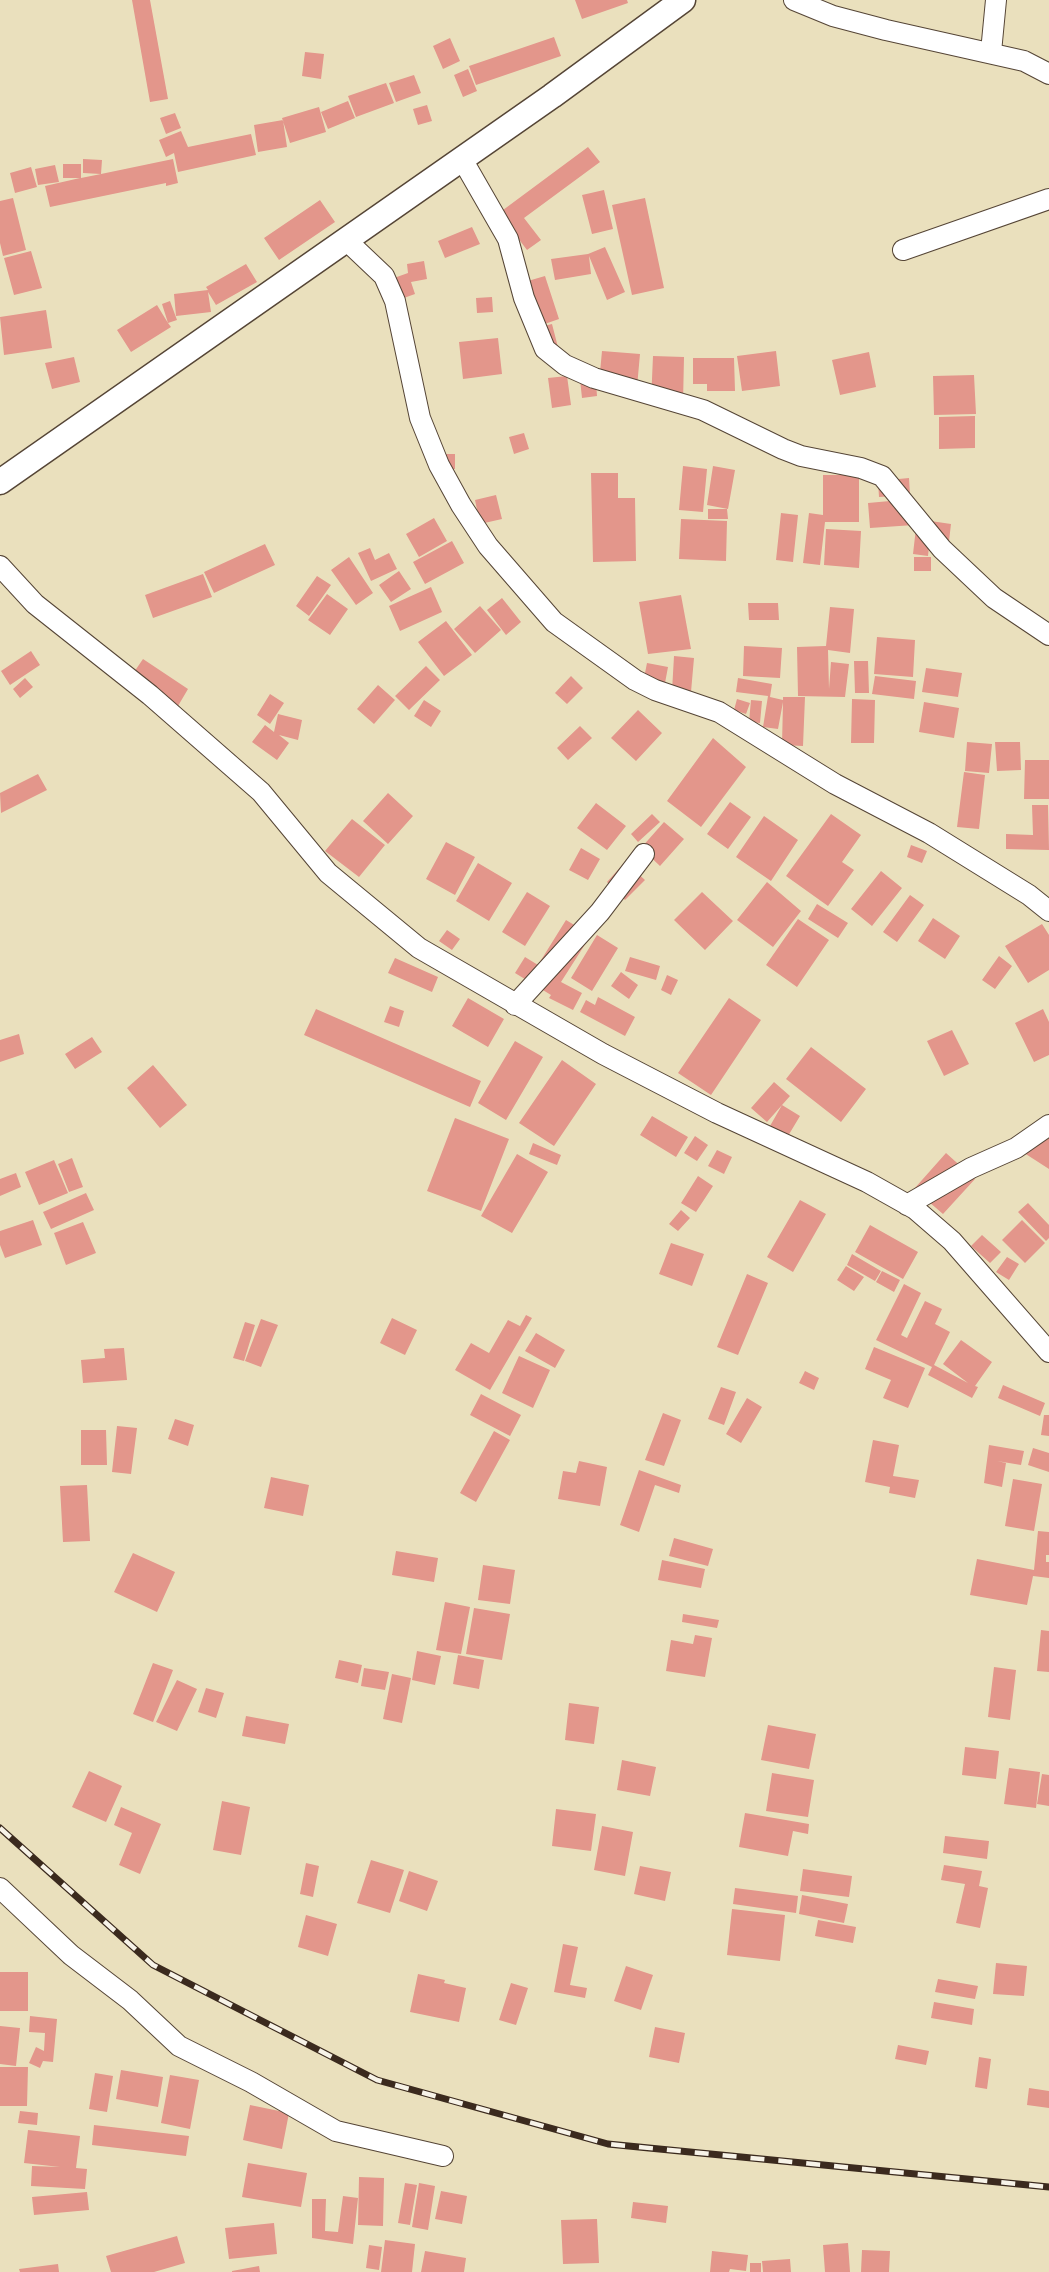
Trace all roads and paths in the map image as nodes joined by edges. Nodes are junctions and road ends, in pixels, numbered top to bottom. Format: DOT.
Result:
graph roads {
  1 [pos="683,0"];
  2 [pos="794,0"];
  3 [pos="996,0"];
  4 [pos="991,52"];
  5 [pos="1049,74"];
  6 [pos="462,159"];
  7 [pos="1049,199"];
  8 [pos="346,240"];
  9 [pos="903,250"];
  10 [pos="0,482"];
  11 [pos="0,566"];
  12 [pos="1049,635"];
  13 [pos="644,854"];
  14 [pos="1049,911"];
  15 [pos="515,1005"];
  16 [pos="1049,1125"];
  17 [pos="907,1205"];
  18 [pos="1049,1352"];
  19 [pos="0,1888"];
  20 [pos="443,2156"];
  1 -- 6 [label="street"];
  2 -- 4 [label="street"];
  3 -- 4 [label="street"];
  4 -- 5 [label="street"];
  6 -- 8 [label="street"];
  6 -- 12 [label="street"];
  7 -- 9 [label="street"];
  8 -- 10 [label="street"];
  8 -- 14 [label="street"];
  11 -- 15 [label="street"];
  13 -- 15 [label="street"];
  15 -- 17 [label="street"];
  16 -- 17 [label="street"];
  17 -- 18 [label="street"];
  19 -- 20 [label="street"];
}
